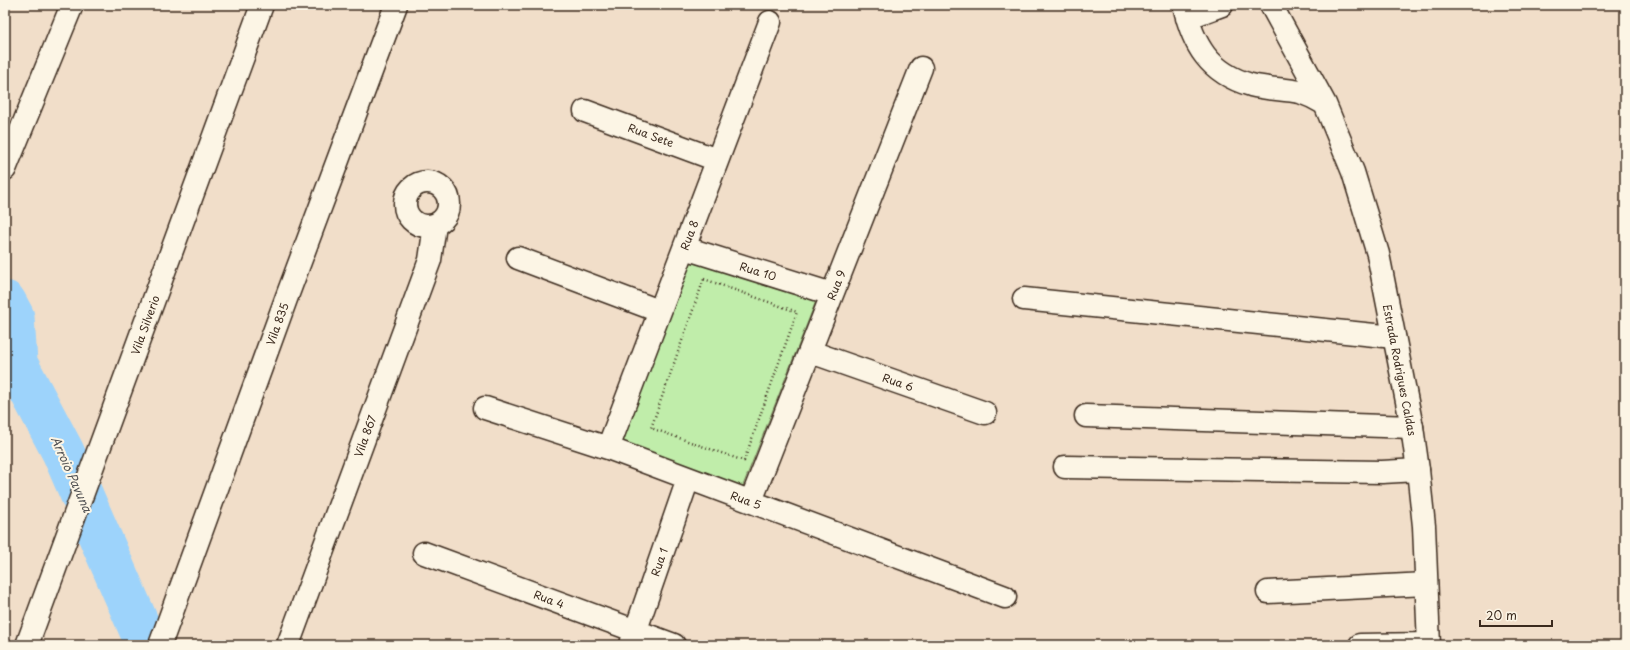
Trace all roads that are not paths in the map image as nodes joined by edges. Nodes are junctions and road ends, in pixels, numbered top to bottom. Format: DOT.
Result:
graph roads {
  1 [pos="72,5"];
  2 [pos="262,5"];
  3 [pos="396,5"];
  4 [pos="1222,5"];
  5 [pos="1271,5"];
  6 [pos="1185,12"];
  7 [pos="770,22"];
  8 [pos="921,68"];
  9 [pos="1325,104"];
  10 [pos="585,111"];
  11 [pos="718,160"];
  12 [pos="5,169"];
  13 [pos="435,224"];
  14 [pos="685,248"];
  15 [pos="518,258"];
  16 [pos="832,294"];
  17 [pos="1024,299"];
  18 [pos="659,310"];
  19 [pos="1394,336"];
  20 [pos="811,352"];
  21 [pos="486,408"];
  22 [pos="985,413"];
  23 [pos="1086,416"];
  24 [pos="1412,428"];
  25 [pos="608,448"];
  26 [pos="1065,467"];
  27 [pos="1418,470"];
  28 [pos="688,479"];
  29 [pos="752,501"];
  30 [pos="424,553"];
  31 [pos="1426,584"];
  32 [pos="1268,592"];
  33 [pos="1005,597"];
  34 [pos="633,638"];
  35 [pos="27,645"];
  36 [pos="160,645"];
  37 [pos="288,645"];
  38 [pos="674,645"];
  39 [pos="1360,645"];
  40 [pos="1429,645"];
  1 -- 12 [label="street"];
  2 -- 35 [label="street, Vila Silverio"];
  3 -- 36 [label="street, Vila 835"];
  4 -- 6 [label="street"];
  5 -- 9 [label="street, Estrada Rodrigues Caldas"];
  6 -- 9 [label="street"];
  7 -- 11 [label="street, Rua 8"];
  8 -- 16 [label="street, Rua 9"];
  9 -- 19 [label="street, Estrada Rodrigues Caldas"];
  10 -- 11 [label="street, Rua Sete"];
  11 -- 14 [label="street, Rua 8"];
  13 -- 37 [label="street, Vila 867"];
  14 -- 16 [label="street, Rua 10"];
  14 -- 18 [label="street, Rua 8"];
  15 -- 18 [label="street"];
  16 -- 20 [label="street, Rua 9"];
  17 -- 19 [label="street"];
  18 -- 25 [label="street, Rua 8"];
  19 -- 24 [label="street, Estrada Rodrigues Caldas"];
  20 -- 22 [label="street, Rua 6"];
  20 -- 29 [label="street, Rua 9"];
  21 -- 25 [label="street, Rua 5"];
  23 -- 24 [label="street"];
  24 -- 27 [label="street, Estrada Rodrigues Caldas"];
  25 -- 28 [label="street, Rua 5"];
  26 -- 27 [label="street"];
  27 -- 31 [label="street, Estrada Rodrigues Caldas"];
  28 -- 29 [label="street, Rua 5"];
  28 -- 34 [label="street, Rua 1"];
  29 -- 33 [label="street, Rua 5"];
  30 -- 34 [label="street, Rua 4"];
  31 -- 32 [label="street"];
  31 -- 40 [label="street, Estrada Rodrigues Caldas"];
  34 -- 38 [label="street, Rua 4"];
  39 -- 40 [label="street"];
}
